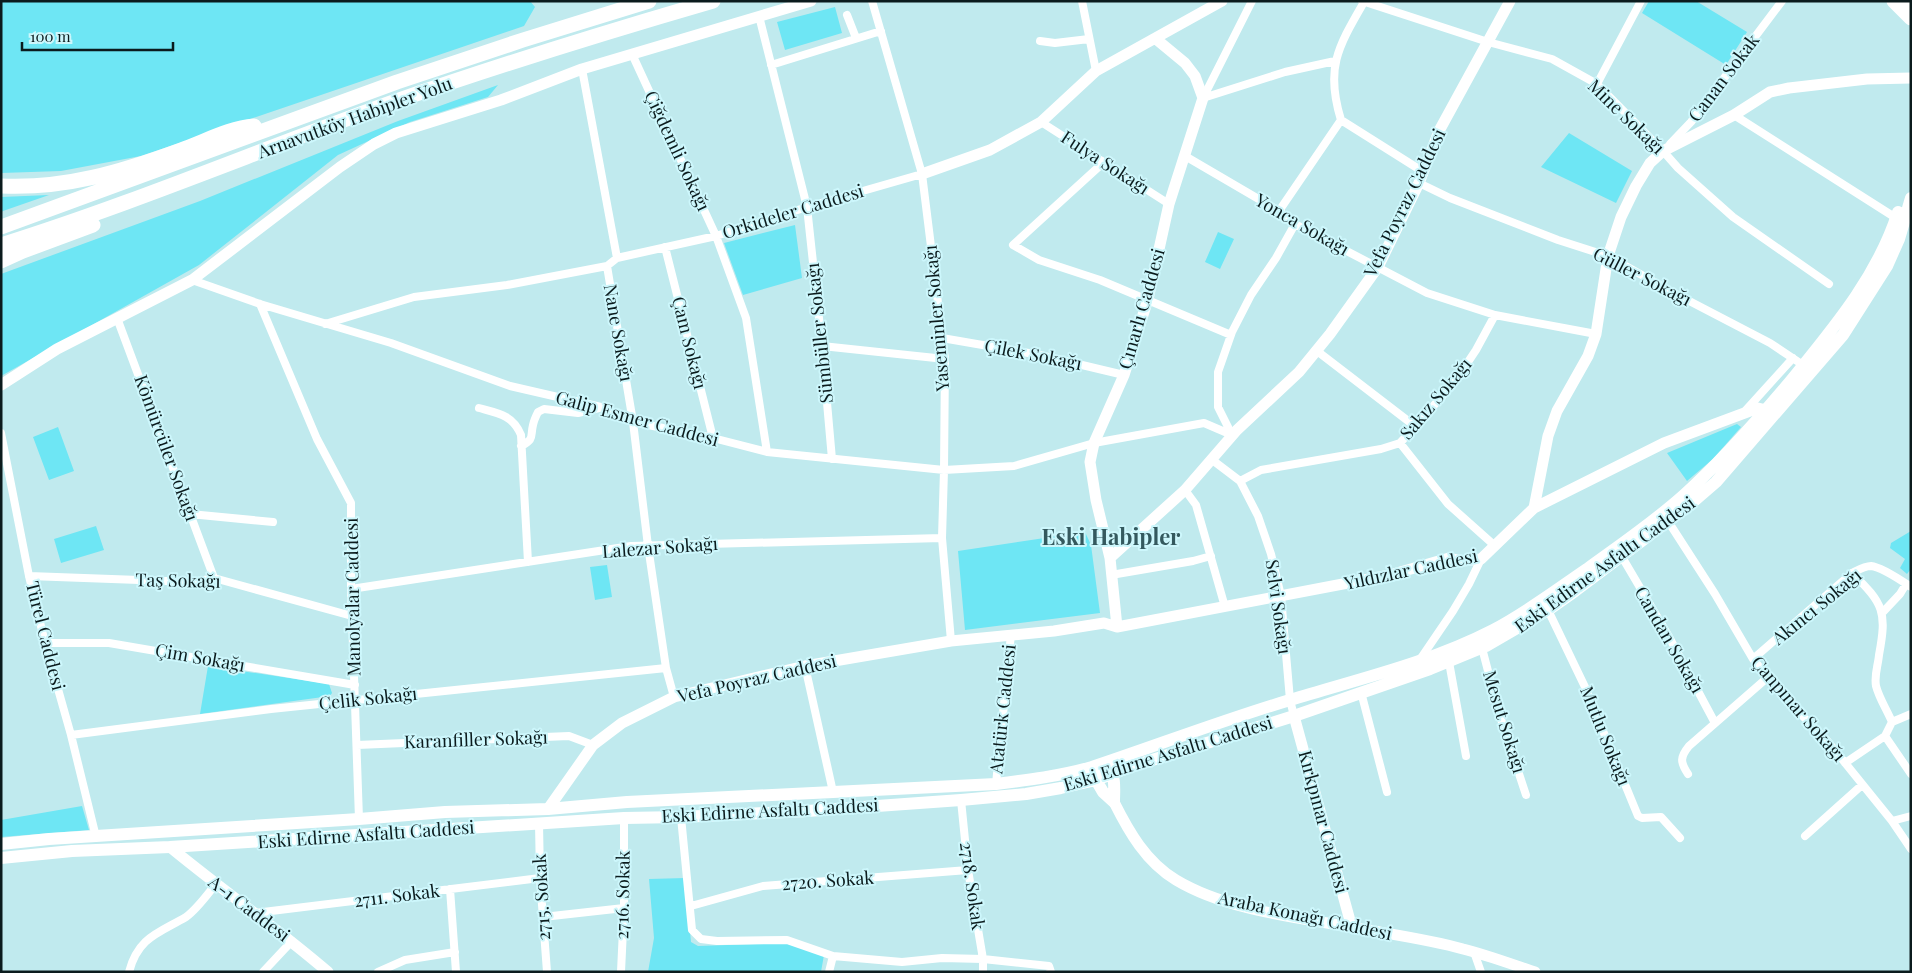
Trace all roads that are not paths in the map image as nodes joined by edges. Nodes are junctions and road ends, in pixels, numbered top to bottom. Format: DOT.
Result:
graph roads {
  1 [pos="648,1"];
  2 [pos="713,1"];
  3 [pos="811,1"];
  4 [pos="872,1"];
  5 [pos="1082,1"];
  6 [pos="1222,1"];
  7 [pos="1252,1"];
  8 [pos="1510,1"];
  9 [pos="1641,1"];
  10 [pos="1894,1"];
  11 [pos="1363,2"];
  12 [pos="1781,2"];
  13 [pos="848,15"];
  14 [pos="759,16"];
  15 [pos="1911,18"];
  16 [pos="881,31"];
  17 [pos="856,38"];
  18 [pos="1156,38"];
  19 [pos="1089,39"];
  20 [pos="1040,40"];
  21 [pos="1488,42"];
  22 [pos="632,54"];
  23 [pos="1335,61"];
  24 [pos="771,64"];
  25 [pos="582,69"];
  26 [pos="1096,71"];
  27 [pos="1911,78"];
  28 [pos="1597,84"];
  29 [pos="1204,98"];
  30 [pos="1734,115"];
  31 [pos="1341,120"];
  32 [pos="1041,122"];
  33 [pos="275,127"];
  34 [pos="1664,151"];
  35 [pos="1185,156"];
  36 [pos="1104,162"];
  37 [pos="214,169"];
  38 [pos="1422,171"];
  39 [pos="922,174"];
  40 [pos="1419,183"];
  41 [pos="1,186"];
  42 [pos="1910,199"];
  43 [pos="1169,204"];
  44 [pos="807,206"];
  45 [pos="1279,211"];
  46 [pos="1896,218"];
  47 [pos="1295,224"];
  48 [pos="1,227"];
  49 [pos="716,236"];
  50 [pos="1,245"];
  51 [pos="665,248"];
  52 [pos="1608,256"];
  53 [pos="617,258"];
  54 [pos="1,261"];
  55 [pos="607,266"];
  56 [pos="1378,268"];
  57 [pos="192,280"];
  58 [pos="1829,284"];
  59 [pos="1148,299"];
  60 [pos="260,304"];
  61 [pos="1495,315"];
  62 [pos="117,318"];
  63 [pos="325,325"];
  64 [pos="1596,334"];
  65 [pos="1231,335"];
  66 [pos="942,338"];
  67 [pos="822,346"];
  68 [pos="1318,351"];
  69 [pos="945,359"];
  70 [pos="1802,366"];
  71 [pos="1124,375"];
  72 [pos="1,385"];
  73 [pos="601,407"];
  74 [pos="478,408"];
  75 [pos="1743,413"];
  76 [pos="1770,413"];
  77 [pos="633,422"];
  78 [pos="1416,427"];
  79 [pos="1,433"];
  80 [pos="1232,435"];
  81 [pos="713,438"];
  82 [pos="1094,443"];
  83 [pos="1400,444"];
  84 [pos="521,446"];
  85 [pos="767,452"];
  86 [pos="832,459"];
  87 [pos="1211,459"];
  88 [pos="944,470"];
  89 [pos="1240,481"];
  90 [pos="1185,490"];
  91 [pos="1534,508"];
  92 [pos="190,514"];
  93 [pos="1665,517"];
  94 [pos="273,522"];
  95 [pos="942,538"];
  96 [pos="1494,545"];
  97 [pos="648,546"];
  98 [pos="1211,556"];
  99 [pos="1622,557"];
  100 [pos="1110,558"];
  101 [pos="1481,559"];
  102 [pos="528,562"];
  103 [pos="1852,573"];
  104 [pos="1111,575"];
  105 [pos="29,576"];
  106 [pos="214,578"];
  107 [pos="1908,586"];
  108 [pos="351,589"];
  109 [pos="1281,596"];
  110 [pos="1225,607"];
  111 [pos="1548,610"];
  112 [pos="1883,612"];
  113 [pos="352,616"];
  114 [pos="1118,626"];
  115 [pos="1011,634"];
  116 [pos="951,641"];
  117 [pos="45,643"];
  118 [pos="1482,648"];
  119 [pos="1753,660"];
  120 [pos="1449,662"];
  121 [pos="805,666"];
  122 [pos="1420,666"];
  123 [pos="666,668"];
  124 [pos="1767,678"];
  125 [pos="355,685"];
  126 [pos="1361,692"];
  127 [pos="674,697"];
  128 [pos="355,700"];
  129 [pos="1290,700"];
  130 [pos="1911,714"];
  131 [pos="1294,716"];
  132 [pos="1892,722"];
  133 [pos="1716,723"];
  134 [pos="71,735"];
  135 [pos="1885,736"];
  136 [pos="593,745"];
  137 [pos="357,746"];
  138 [pos="1466,756"];
  139 [pos="1845,764"];
  140 [pos="1106,768"];
  141 [pos="1688,774"];
  142 [pos="1911,774"];
  143 [pos="1096,780"];
  144 [pos="996,784"];
  145 [pos="1862,785"];
  146 [pos="833,792"];
  147 [pos="1387,792"];
  148 [pos="1526,795"];
  149 [pos="962,800"];
  150 [pos="1114,802"];
  151 [pos="548,809"];
  152 [pos="1911,816"];
  153 [pos="681,817"];
  154 [pos="624,818"];
  155 [pos="359,819"];
  156 [pos="1892,821"];
  157 [pos="539,823"];
  158 [pos="170,832"];
  159 [pos="1805,836"];
  160 [pos="96,837"];
  161 [pos="1680,838"];
  162 [pos="1,844"];
  163 [pos="170,847"];
  164 [pos="1911,849"];
  165 [pos="1,858"];
  166 [pos="968,870"];
  167 [pos="540,878"];
  168 [pos="216,885"];
  169 [pos="450,889"];
  170 [pos="691,906"];
  171 [pos="624,908"];
  172 [pos="255,913"];
  173 [pos="543,917"];
  174 [pos="1352,928"];
  175 [pos="292,941"];
  176 [pos="456,952"];
  177 [pos="1474,952"];
  178 [pos="832,956"];
  179 [pos="983,959"];
  180 [pos="902,962"];
  181 [pos="130,972"];
  182 [pos="263,972"];
  183 [pos="328,972"];
  184 [pos="378,972"];
  185 [pos="456,972"];
  186 [pos="547,972"];
  187 [pos="621,972"];
  188 [pos="829,972"];
  189 [pos="902,972"];
  190 [pos="983,972"];
  191 [pos="1051,972"];
  192 [pos="1482,972"];
  193 [pos="1535,972"];
  1 -- 33 [label="highway, Arnavutköy Habipler Yolu"];
  2 -- 37 [label="highway, Arnavutköy Habipler Yolu"];
  3 -- 14 [label="main road"];
  4 -- 16 [label="street, Yaseminler Sokağı"];
  5 -- 19 [label="street"];
  6 -- 18 [label="main road, Orkideler Caddesi"];
  7 -- 29 [label="street, Çınarlı Caddesi"];
  8 -- 21 [label="main road, Vefa Poyraz Caddesi"];
  9 -- 28 [label="street"];
  10 -- 15 [label="highway"];
  11 -- 21 [label="street, Mine Sokağı"];
  11 -- 23 [label="street"];
  12 -- 34 [label="street, Canan Sokak"];
  13 -- 17 [label="street"];
  14 -- 22 [label="main road"];
  14 -- 24 [label="street, Sümbüller Sokağı"];
  16 -- 17 [label="street"];
  16 -- 39 [label="street, Yaseminler Sokağı"];
  17 -- 24 [label="street"];
  18 -- 26 [label="main road, Orkideler Caddesi"];
  18 -- 29 [label="main road"];
  19 -- 20 [label="street"];
  19 -- 26 [label="street"];
  21 -- 28 [label="street, Mine Sokağı"];
  21 -- 38 [label="main road, Vefa Poyraz Caddesi"];
  22 -- 25 [label="main road"];
  22 -- 49 [label="street, Çiğdemli Sokağı"];
  23 -- 29 [label="street"];
  23 -- 31 [label="street"];
  24 -- 44 [label="street, Sümbüller Sokağı"];
  25 -- 53 [label="street"];
  25 -- 57 [label="main road"];
  26 -- 32 [label="main road, Orkideler Caddesi"];
  27 -- 30 [label="main road"];
  28 -- 34 [label="street, Mine Sokağı"];
  29 -- 35 [label="main road, Çınarlı Caddesi"];
  30 -- 34 [label="main road"];
  30 -- 46 [label="street"];
  31 -- 38 [label="street"];
  31 -- 45 [label="street"];
  32 -- 36 [label="street, Fulya Sokağı"];
  32 -- 39 [label="main road, Orkideler Caddesi"];
  33 -- 41 [label="highway"];
  33 -- 48 [label="highway, Arnavutköy Habipler Yolu"];
  34 -- 52 [label="main road"];
  34 -- 58 [label="street, Mine Sokağı"];
  35 -- 43 [label="main road, Çınarlı Caddesi"];
  35 -- 45 [label="street, Yonca Sokağı"];
  36 -- 43 [label="street, Fulya Sokağı"];
  36 -- 59 [label="street"];
  37 -- 50 [label="highway, Arnavutköy Habipler Yolu"];
  37 -- 54 [label="highway"];
  38 -- 40 [label="main road, Vefa Poyraz Caddesi"];
  39 -- 44 [label="street, Orkideler Caddesi"];
  39 -- 66 [label="street, Yaseminler Sokağı"];
  40 -- 52 [label="street, Güller Sokağı"];
  40 -- 56 [label="main road, Vefa Poyraz Caddesi"];
  42 -- 46 [label="main road, Eski Edirne Asfaltı Caddesi"];
  42 -- 70 [label="main road, Eski Edirne Asfaltı Caddesi"];
  43 -- 59 [label="main road, Çınarlı Caddesi"];
  44 -- 49 [label="street, Orkideler Caddesi"];
  44 -- 67 [label="street, Sümbüller Sokağı"];
  45 -- 47 [label="street, Yonca Sokağı"];
  46 -- 70 [label="main road, Eski Edirne Asfaltı Caddesi"];
  47 -- 56 [label="street, Yonca Sokağı"];
  47 -- 65 [label="street"];
  49 -- 51 [label="street, Orkideler Caddesi"];
  49 -- 85 [label="street, Çiğdemli Sokağı"];
  51 -- 53 [label="street, Orkideler Caddesi"];
  51 -- 81 [label="street, Çam Sokağı"];
  52 -- 64 [label="main road"];
  52 -- 70 [label="street, Güller Sokağı"];
  53 -- 55 [label="street, Orkideler Caddesi"];
  55 -- 63 [label="street, Orkideler Caddesi"];
  55 -- 77 [label="street, Nane Sokağı"];
  56 -- 61 [label="street, Yonca Sokağı"];
  56 -- 68 [label="main road, Vefa Poyraz Caddesi"];
  57 -- 60 [label="street, Galip Esmer Caddesi"];
  57 -- 62 [label="main road"];
  59 -- 65 [label="street"];
  59 -- 71 [label="main road, Çınarlı Caddesi"];
  60 -- 63 [label="street, Galip Esmer Caddesi"];
  60 -- 108 [label="street, Manolyalar Caddesi"];
  61 -- 64 [label="street, Yonca Sokağı"];
  61 -- 78 [label="street, Sakız Sokağı"];
  62 -- 72 [label="main road"];
  62 -- 92 [label="street, Kömürcüler Sokağı"];
  63 -- 73 [label="street, Galip Esmer Caddesi"];
  64 -- 91 [label="main road"];
  65 -- 80 [label="street"];
  66 -- 69 [label="street, Yaseminler Sokağı"];
  66 -- 71 [label="street, Çilek Sokağı"];
  67 -- 69 [label="street"];
  67 -- 86 [label="street, Sümbüller Sokağı"];
  68 -- 78 [label="street"];
  68 -- 80 [label="main road, Vefa Poyraz Caddesi"];
  69 -- 88 [label="street, Yaseminler Sokağı"];
  70 -- 75 [label="street"];
  70 -- 76 [label="main road, Eski Edirne Asfaltı Caddesi"];
  71 -- 82 [label="main road, Çınarlı Caddesi"];
  73 -- 77 [label="street, Galip Esmer Caddesi"];
  73 -- 84 [label="street"];
  74 -- 84 [label="street"];
  75 -- 76 [label="main road, Yıldızlar Caddesi"];
  75 -- 91 [label="main road, Yıldızlar Caddesi"];
  76 -- 93 [label="main road, Eski Edirne Asfaltı Caddesi"];
  77 -- 81 [label="street, Galip Esmer Caddesi"];
  77 -- 97 [label="street, Nane Sokağı"];
  78 -- 83 [label="street, Sakız Sokağı"];
  79 -- 105 [label="street, Türel Caddesi"];
  80 -- 82 [label="street, Galip Esmer Caddesi"];
  80 -- 87 [label="main road, Vefa Poyraz Caddesi"];
  81 -- 85 [label="street, Galip Esmer Caddesi"];
  82 -- 88 [label="street, Galip Esmer Caddesi"];
  82 -- 100 [label="main road, Çınarlı Caddesi"];
  83 -- 89 [label="street, Sakız Sokağı"];
  83 -- 96 [label="street"];
  84 -- 102 [label="street"];
  85 -- 86 [label="street, Galip Esmer Caddesi"];
  86 -- 88 [label="street, Galip Esmer Caddesi"];
  87 -- 89 [label="street, Selvi Sokağı"];
  87 -- 90 [label="main road, Vefa Poyraz Caddesi"];
  88 -- 95 [label="street, Yaseminler Sokağı"];
  89 -- 109 [label="street, Selvi Sokağı"];
  90 -- 98 [label="street"];
  90 -- 100 [label="main road, Vefa Poyraz Caddesi"];
  91 -- 96 [label="main road, Yıldızlar Caddesi"];
  92 -- 94 [label="street"];
  92 -- 106 [label="street, Kömürcüler Sokağı"];
  93 -- 99 [label="main road, Eski Edirne Asfaltı Caddesi"];
  93 -- 119 [label="street, Çanpınar Sokağı"];
  93 -- 122 [label="main road, Eski Edirne Asfaltı Caddesi"];
  95 -- 97 [label="street, Lalezar Sokağı"];
  95 -- 116 [label="street, Yaseminler Sokağı"];
  96 -- 101 [label="main road, Yıldızlar Caddesi"];
  97 -- 102 [label="street, Lalezar Sokağı"];
  97 -- 123 [label="street, Nane Sokağı"];
  98 -- 104 [label="street"];
  98 -- 110 [label="street"];
  99 -- 111 [label="main road, Eski Edirne Asfaltı Caddesi"];
  99 -- 133 [label="street, Candan Sokağı"];
  100 -- 104 [label="main road, Çınarlı Caddesi"];
  101 -- 109 [label="main road, Yıldızlar Caddesi"];
  101 -- 122 [label="street"];
  102 -- 108 [label="street, Lalezar Sokağı"];
  103 -- 107 [label="street, Akıncı Sokağı"];
  103 -- 112 [label="street"];
  103 -- 119 [label="street, Akıncı Sokağı"];
  104 -- 114 [label="main road, Çınarlı Caddesi"];
  105 -- 106 [label="street, Taş Sokağı"];
  105 -- 117 [label="street, Türel Caddesi"];
  106 -- 113 [label="street, Taş Sokağı"];
  107 -- 112 [label="street"];
  108 -- 113 [label="street, Manolyalar Caddesi"];
  109 -- 110 [label="main road, Yıldızlar Caddesi"];
  109 -- 129 [label="street, Selvi Sokağı"];
  110 -- 114 [label="main road, Yıldızlar Caddesi"];
  111 -- 118 [label="main road, Eski Edirne Asfaltı Caddesi"];
  111 -- 161 [label="street, Mutlu Sokağı"];
  112 -- 132 [label="street"];
  113 -- 125 [label="street, Manolyalar Caddesi"];
  114 -- 115 [label="main road, Yıldızlar Caddesi"];
  115 -- 116 [label="main road, Vefa Poyraz Caddesi"];
  115 -- 144 [label="street, Atatürk Caddesi"];
  116 -- 121 [label="main road, Vefa Poyraz Caddesi"];
  117 -- 125 [label="street, Çim Sokağı"];
  117 -- 134 [label="street, Türel Caddesi"];
  118 -- 120 [label="main road, Eski Edirne Asfaltı Caddesi"];
  118 -- 148 [label="street, Mesut Sokağı"];
  119 -- 124 [label="street, Çanpınar Sokağı"];
  120 -- 122 [label="main road, Eski Edirne Asfaltı Caddesi"];
  120 -- 138 [label="street"];
  121 -- 127 [label="main road, Vefa Poyraz Caddesi"];
  121 -- 146 [label="street"];
  122 -- 126 [label="main road, Eski Edirne Asfaltı Caddesi"];
  122 -- 129 [label="main road, Eski Edirne Asfaltı Caddesi"];
  123 -- 127 [label="street, Nane Sokağı"];
  123 -- 128 [label="street, Çelik Sokağı"];
  124 -- 133 [label="street"];
  124 -- 139 [label="street, Çanpınar Sokağı"];
  125 -- 128 [label="street, Manolyalar Caddesi"];
  126 -- 131 [label="main road, Eski Edirne Asfaltı Caddesi"];
  126 -- 147 [label="street"];
  127 -- 136 [label="main road, Vefa Poyraz Caddesi"];
  128 -- 134 [label="street, Çelik Sokağı"];
  128 -- 137 [label="street, Manolyalar Caddesi"];
  129 -- 131 [label="street, Selvi Sokağı"];
  129 -- 140 [label="main road, Eski Edirne Asfaltı Caddesi"];
  130 -- 132 [label="street"];
  131 -- 140 [label="main road, Eski Edirne Asfaltı Caddesi"];
  131 -- 174 [label="main road, Kırkpınar Caddesi"];
  132 -- 135 [label="street"];
  133 -- 141 [label="street"];
  134 -- 160 [label="street, Türel Caddesi"];
  135 -- 139 [label="street"];
  135 -- 142 [label="street"];
  136 -- 137 [label="street, Karanfiller Sokağı"];
  136 -- 151 [label="main road, Vefa Poyraz Caddesi"];
  137 -- 155 [label="street, Manolyalar Caddesi"];
  139 -- 145 [label="street, Çanpınar Sokağı"];
  140 -- 143 [label="main road, Eski Edirne Asfaltı Caddesi"];
  140 -- 144 [label="main road, Eski Edirne Asfaltı Caddesi"];
  140 -- 150 [label="main road"];
  143 -- 149 [label="main road, Eski Edirne Asfaltı Caddesi"];
  143 -- 150 [label="main road"];
  144 -- 146 [label="main road, Eski Edirne Asfaltı Caddesi"];
  145 -- 156 [label="street, Çanpınar Sokağı"];
  145 -- 159 [label="street"];
  146 -- 151 [label="main road, Eski Edirne Asfaltı Caddesi"];
  149 -- 153 [label="main road, Eski Edirne Asfaltı Caddesi"];
  149 -- 166 [label="street, 2718. Sokak"];
  150 -- 174 [label="main road, Araba Konağı Caddesi"];
  151 -- 155 [label="main road, Eski Edirne Asfaltı Caddesi"];
  151 -- 157 [label="main road"];
  152 -- 156 [label="street"];
  153 -- 154 [label="main road, Eski Edirne Asfaltı Caddesi"];
  153 -- 170 [label="street"];
  154 -- 157 [label="main road, Eski Edirne Asfaltı Caddesi"];
  154 -- 171 [label="street, 2716. Sokak"];
  155 -- 158 [label="main road, Eski Edirne Asfaltı Caddesi"];
  156 -- 164 [label="street, Çanpınar Sokağı"];
  157 -- 163 [label="main road, Eski Edirne Asfaltı Caddesi"];
  157 -- 167 [label="street, 2715. Sokak"];
  158 -- 160 [label="main road, Eski Edirne Asfaltı Caddesi"];
  158 -- 163 [label="main road"];
  160 -- 162 [label="main road, Eski Edirne Asfaltı Caddesi"];
  163 -- 165 [label="main road, Eski Edirne Asfaltı Caddesi"];
  163 -- 168 [label="main road, A-1 Caddesi"];
  166 -- 170 [label="street, 2720. Sokak"];
  166 -- 179 [label="street, 2718. Sokak"];
  167 -- 169 [label="street, 2711. Sokak"];
  167 -- 173 [label="street, 2715. Sokak"];
  168 -- 172 [label="main road, A-1 Caddesi"];
  168 -- 181 [label="street"];
  169 -- 172 [label="street, 2711. Sokak"];
  169 -- 176 [label="street"];
  170 -- 178 [label="street"];
  171 -- 173 [label="street"];
  171 -- 187 [label="street, 2716. Sokak"];
  172 -- 175 [label="main road, A-1 Caddesi"];
  173 -- 186 [label="street, 2715. Sokak"];
  174 -- 177 [label="main road, Araba Konağı Caddesi"];
  175 -- 182 [label="street"];
  175 -- 183 [label="main road, A-1 Caddesi"];
  176 -- 184 [label="street"];
  176 -- 185 [label="street"];
  177 -- 192 [label="street"];
  177 -- 193 [label="main road, Araba Konağı Caddesi"];
  178 -- 180 [label="street"];
  178 -- 188 [label="street"];
  179 -- 180 [label="street"];
  179 -- 190 [label="street, 2718. Sokak"];
  179 -- 191 [label="street"];
  180 -- 189 [label="street"];
}
